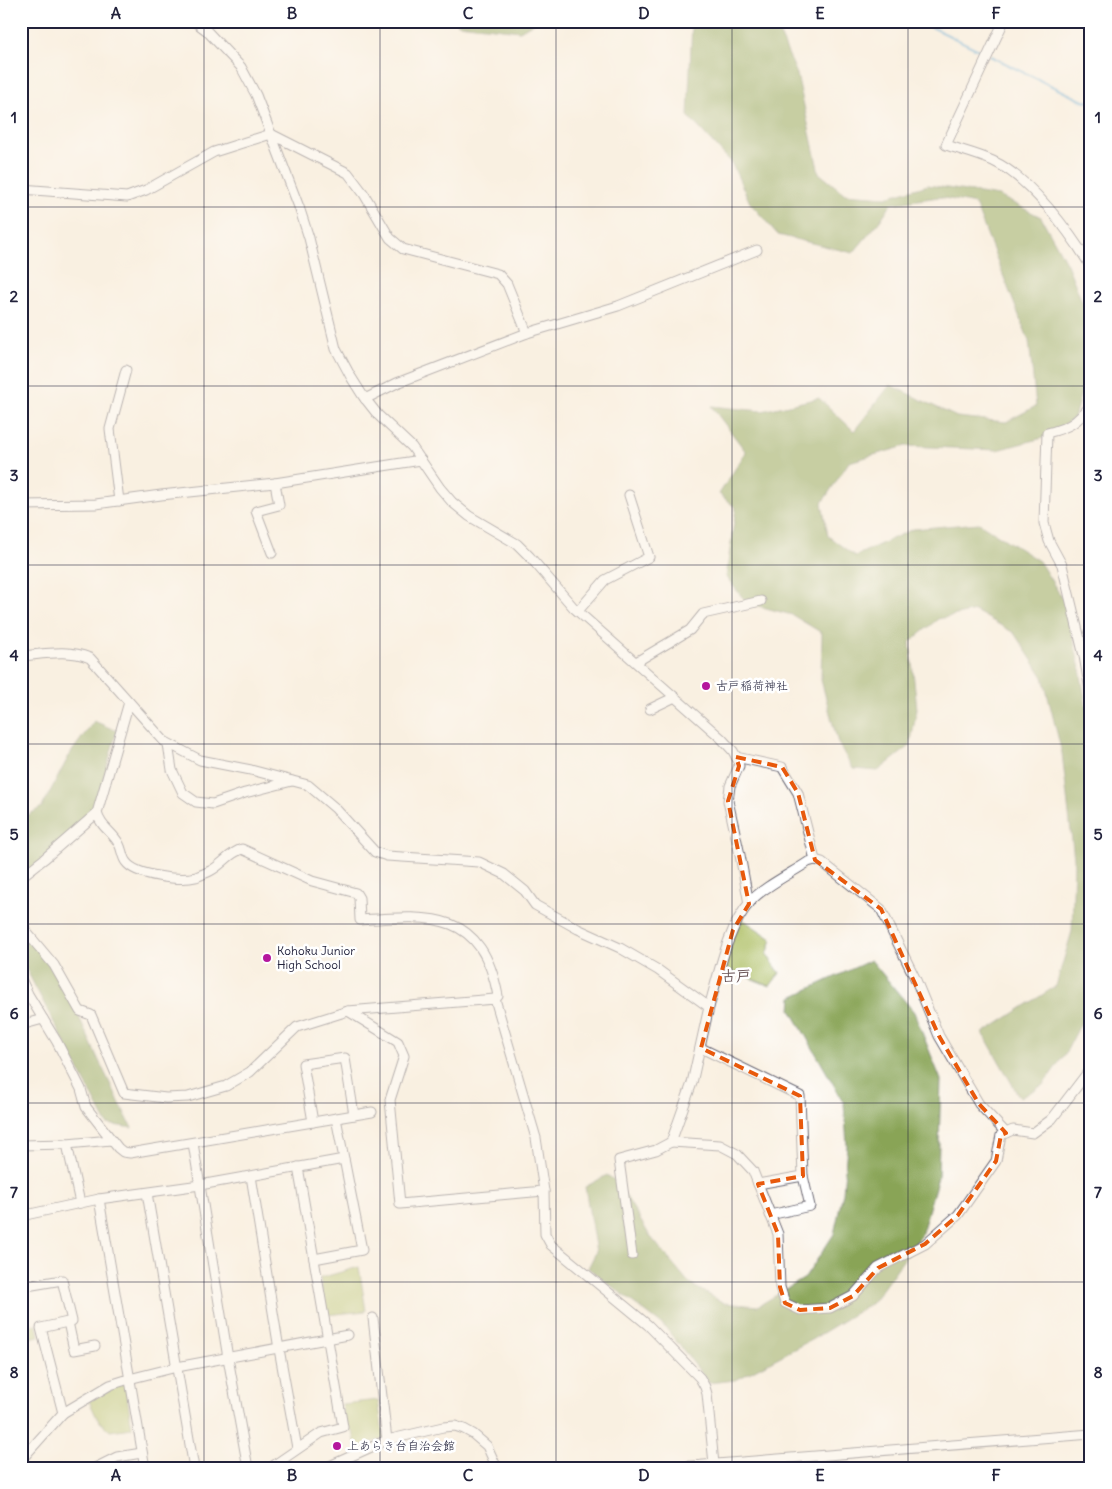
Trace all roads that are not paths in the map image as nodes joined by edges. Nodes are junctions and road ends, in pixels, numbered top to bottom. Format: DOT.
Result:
graph roads {
  1 [pos="194,21"];
  2 [pos="1004,21"];
  3 [pos="271,134"];
  4 [pos="21,189"];
  5 [pos="757,250"];
  6 [pos="1091,267"];
  7 [pos="527,334"];
  8 [pos="126,370"];
  9 [pos="365,400"];
  10 [pos="1091,405"];
  11 [pos="421,460"];
  12 [pos="275,483"];
  13 [pos="629,495"];
  14 [pos="119,501"];
  15 [pos="21,505"];
  16 [pos="272,553"];
  17 [pos="762,601"];
  18 [pos="578,611"];
  19 [pos="21,656"];
  20 [pos="636,662"];
  21 [pos="1091,696"];
  22 [pos="675,697"];
  23 [pos="130,702"];
  24 [pos="650,708"];
  25 [pos="168,744"];
  26 [pos="736,757"];
  27 [pos="293,781"];
  28 [pos="97,814"];
  29 [pos="815,860"];
  30 [pos="21,877"];
  31 [pos="749,904"];
  32 [pos="21,921"];
  33 [pos="21,978"];
  34 [pos="495,999"];
  35 [pos="709,1007"];
  36 [pos="348,1011"];
  37 [pos="43,1019"];
  38 [pos="21,1025"];
  39 [pos="701,1048"];
  40 [pos="1091,1068"];
  41 [pos="372,1112"];
  42 [pos="354,1115"];
  43 [pos="336,1118"];
  44 [pos="313,1122"];
  45 [pos="1006,1133"];
  46 [pos="111,1140"];
  47 [pos="671,1142"];
  48 [pos="193,1143"];
  49 [pos="67,1144"];
  50 [pos="21,1145"];
  51 [pos="344,1159"];
  52 [pos="298,1167"];
  53 [pos="251,1176"];
  54 [pos="803,1176"];
  55 [pos="758,1184"];
  56 [pos="200,1185"];
  57 [pos="544,1191"];
  58 [pos="147,1193"];
  59 [pos="99,1200"];
  60 [pos="80,1203"];
  61 [pos="770,1215"];
  62 [pos="21,1216"];
  63 [pos="632,1256"];
  64 [pos="314,1259"];
  65 [pos="21,1287"];
  66 [pos="373,1318"];
  67 [pos="68,1322"];
  68 [pos="348,1335"];
  69 [pos="329,1340"];
  70 [pos="95,1346"];
  71 [pos="279,1349"];
  72 [pos="228,1358"];
  73 [pos="177,1366"];
  74 [pos="129,1379"];
  75 [pos="63,1413"];
  76 [pos="1091,1434"];
  77 [pos="387,1440"];
  78 [pos="298,1448"];
  79 [pos="142,1453"];
  80 [pos="21,1460"];
  81 [pos="714,1464"];
  82 [pos="95,1468"];
  83 [pos="145,1468"];
  84 [pos="194,1468"];
  85 [pos="248,1468"];
  86 [pos="270,1468"];
  87 [pos="326,1468"];
  88 [pos="497,1468"];
  89 [pos="666,1468"];
  1 -- 3 [label="street"];
  2 -- 6 [label="street"];
  3 -- 4 [label="street"];
  3 -- 7 [label="street"];
  3 -- 9 [label="street"];
  5 -- 7 [label="street"];
  7 -- 9 [label="street"];
  8 -- 14 [label="street"];
  9 -- 11 [label="street"];
  10 -- 21 [label="street"];
  11 -- 12 [label="street"];
  11 -- 18 [label="street"];
  12 -- 14 [label="street"];
  12 -- 16 [label="street"];
  13 -- 18 [label="street"];
  14 -- 15 [label="street"];
  17 -- 20 [label="street"];
  18 -- 20 [label="street"];
  19 -- 23 [label="street"];
  20 -- 22 [label="street"];
  22 -- 24 [label="street"];
  22 -- 26 [label="street"];
  23 -- 25 [label="street"];
  23 -- 28 [label="street"];
  25 -- 27 [label="street"];
  25 -- 27 [label="street"];
  26 -- 29 [label="street"];
  26 -- 31 [label="street"];
  27 -- 35 [label="street"];
  28 -- 30 [label="street"];
  28 -- 34 [label="street"];
  29 -- 31 [label="street"];
  29 -- 45 [label="street"];
  31 -- 35 [label="street"];
  32 -- 36 [label="street"];
  33 -- 37 [label="street"];
  34 -- 36 [label="street"];
  34 -- 57 [label="street"];
  35 -- 39 [label="street"];
  36 -- 57 [label="street"];
  37 -- 38 [label="street"];
  37 -- 46 [label="street"];
  39 -- 47 [label="street"];
  39 -- 54 [label="street"];
  40 -- 45 [label="street"];
  41 -- 42 [label="street"];
  42 -- 43 [label="street"];
  42 -- 44 [label="street"];
  43 -- 44 [label="street"];
  43 -- 51 [label="street"];
  44 -- 48 [label="street"];
  45 -- 61 [label="street"];
  46 -- 48 [label="street"];
  46 -- 49 [label="street"];
  47 -- 55 [label="street"];
  47 -- 63 [label="street"];
  48 -- 56 [label="street"];
  49 -- 50 [label="street"];
  49 -- 60 [label="street"];
  51 -- 52 [label="street"];
  51 -- 64 [label="street"];
  52 -- 53 [label="street"];
  52 -- 64 [label="street"];
  53 -- 56 [label="street"];
  53 -- 71 [label="street"];
  54 -- 55 [label="street"];
  54 -- 61 [label="street"];
  55 -- 61 [label="street"];
  56 -- 58 [label="street"];
  56 -- 72 [label="street"];
  57 -- 81 [label="street"];
  58 -- 59 [label="street"];
  58 -- 73 [label="street"];
  59 -- 60 [label="street"];
  59 -- 74 [label="street"];
  60 -- 62 [label="street"];
  64 -- 69 [label="street"];
  65 -- 67 [label="street"];
  66 -- 77 [label="street"];
  67 -- 70 [label="street"];
  67 -- 75 [label="street"];
  68 -- 69 [label="street"];
  69 -- 71 [label="street"];
  69 -- 78 [label="street"];
  71 -- 72 [label="street"];
  71 -- 78 [label="street"];
  72 -- 73 [label="street"];
  72 -- 85 [label="street"];
  73 -- 74 [label="street"];
  73 -- 84 [label="street"];
  74 -- 75 [label="street"];
  74 -- 79 [label="street"];
  75 -- 80 [label="street"];
  76 -- 81 [label="street"];
  77 -- 87 [label="street"];
  77 -- 88 [label="street"];
  78 -- 86 [label="street"];
  79 -- 82 [label="street"];
  79 -- 83 [label="street"];
  81 -- 89 [label="street"];
}
